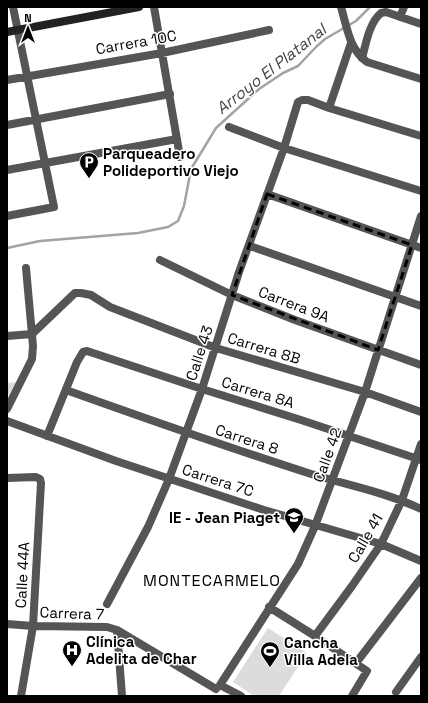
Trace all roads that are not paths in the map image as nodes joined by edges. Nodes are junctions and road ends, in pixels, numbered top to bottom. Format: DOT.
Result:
graph roads {
  1 [pos="13,7"];
  2 [pos="139,7"];
  3 [pos="154,7"];
  4 [pos="341,7"];
  5 [pos="404,7"];
  6 [pos="400,17"];
  7 [pos="421,24"];
  8 [pos="18,30"];
  9 [pos="269,30"];
  10 [pos="7,32"];
  11 [pos="351,43"];
  12 [pos="162,53"];
  13 [pos="362,58"];
  14 [pos="27,76"];
  15 [pos="7,80"];
  16 [pos="421,80"];
  17 [pos="170,94"];
  18 [pos="330,108"];
  19 [pos="37,120"];
  20 [pos="7,125"];
  21 [pos="229,127"];
  22 [pos="421,136"];
  23 [pos="177,139"];
  24 [pos="284,148"];
  25 [pos="180,157"];
  26 [pos="45,163"];
  27 [pos="7,170"];
  28 [pos="421,191"];
  29 [pos="267,194"];
  30 [pos="7,216"];
  31 [pos="421,216"];
  32 [pos="412,245"];
  33 [pos="250,246"];
  34 [pos="421,248"];
  35 [pos="160,260"];
  36 [pos="26,268"];
  37 [pos="232,295"];
  38 [pos="395,297"];
  39 [pos="421,306"];
  40 [pos="32,334"];
  41 [pos="7,336"];
  42 [pos="216,348"];
  43 [pos="378,350"];
  44 [pos="421,365"];
  45 [pos="202,389"];
  46 [pos="66,390"];
  47 [pos="365,392"];
  48 [pos="7,409"];
  49 [pos="421,412"];
  50 [pos="7,421"];
  51 [pos="186,433"];
  52 [pos="46,436"];
  53 [pos="348,436"];
  54 [pos="421,444"];
  55 [pos="419,459"];
  56 [pos="7,478"];
  57 [pos="169,479"];
  58 [pos="332,481"];
  59 [pos="402,500"];
  60 [pos="421,509"];
  61 [pos="315,526"];
  62 [pos="381,544"];
  63 [pos="421,561"];
  64 [pos="421,578"];
  65 [pos="107,604"];
  66 [pos="269,607"];
  67 [pos="7,624"];
  68 [pos="33,626"];
  69 [pos="118,630"];
  70 [pos="315,636"];
  71 [pos="421,657"];
  72 [pos="356,664"];
  73 [pos="218,687"];
  74 [pos="396,692"];
  75 [pos="21,696"];
  76 [pos="122,696"];
  77 [pos="241,696"];
  78 [pos="352,696"];
  1 -- 8 [label="street"];
  2 -- 8 [label="main road"];
  3 -- 12 [label="street"];
  4 -- 11 [label="street"];
  5 -- 6 [label="street"];
  6 -- 7 [label="street"];
  6 -- 13 [label="street"];
  8 -- 10 [label="main road"];
  8 -- 14 [label="street"];
  9 -- 12 [label="street, Carrera 10C"];
  11 -- 13 [label="street"];
  11 -- 18 [label="street"];
  12 -- 14 [label="street, Carrera 10C"];
  12 -- 17 [label="street"];
  13 -- 16 [label="street"];
  14 -- 15 [label="street, Carrera 10C"];
  14 -- 19 [label="street"];
  17 -- 19 [label="street"];
  17 -- 23 [label="street"];
  18 -- 22 [label="street"];
  18 -- 24 [label="street, Calle 43"];
  19 -- 20 [label="street"];
  19 -- 26 [label="street"];
  21 -- 24 [label="street"];
  23 -- 25 [label="street"];
  23 -- 26 [label="street"];
  24 -- 28 [label="street"];
  24 -- 29 [label="street, Calle 43"];
  26 -- 27 [label="street"];
  26 -- 30 [label="street"];
  29 -- 32 [label="street"];
  29 -- 33 [label="street, Calle 43"];
  31 -- 32 [label="street, Calle 42"];
  32 -- 34 [label="street"];
  32 -- 38 [label="street, Calle 42"];
  33 -- 37 [label="street, Calle 43"];
  33 -- 38 [label="street"];
  35 -- 37 [label="street, Carrera 9A"];
  36 -- 40 [label="street"];
  37 -- 42 [label="street, Calle 43"];
  37 -- 43 [label="street, Carrera 9A"];
  38 -- 39 [label="street"];
  38 -- 43 [label="street, Calle 42"];
  40 -- 41 [label="street"];
  40 -- 42 [label="street, Carrera 8B"];
  40 -- 48 [label="street"];
  42 -- 45 [label="street, Calle 43"];
  42 -- 47 [label="street, Carrera 8B"];
  43 -- 44 [label="street, Carrera 9A"];
  43 -- 47 [label="street, Calle 42"];
  45 -- 46 [label="street, Carrera 8A"];
  45 -- 51 [label="street, Calle 43"];
  45 -- 53 [label="street, Carrera 8A"];
  46 -- 51 [label="street, Carrera 8"];
  46 -- 52 [label="street"];
  47 -- 49 [label="street, Carrera 8B"];
  47 -- 53 [label="street, Calle 42"];
  50 -- 52 [label="street, Carrera 7C"];
  51 -- 57 [label="street, Calle 43"];
  51 -- 58 [label="street, Carrera 8"];
  52 -- 57 [label="street, Carrera 7C"];
  53 -- 55 [label="street, Carrera 8A"];
  53 -- 58 [label="street, Calle 42"];
  54 -- 55 [label="street, Calle 41"];
  55 -- 59 [label="street, Calle 41"];
  56 -- 68 [label="street, Calle 44A"];
  57 -- 61 [label="street, Carrera 7C"];
  57 -- 65 [label="street, Calle 43"];
  58 -- 59 [label="street, Carrera 8"];
  58 -- 61 [label="street, Calle 42"];
  59 -- 60 [label="street, Carrera 8"];
  59 -- 62 [label="street, Calle 41"];
  61 -- 62 [label="street, Carrera 7C"];
  61 -- 66 [label="street, Calle 42"];
  62 -- 63 [label="street, Carrera 7C"];
  62 -- 70 [label="street, Calle 41"];
  64 -- 72 [label="street"];
  66 -- 70 [label="street"];
  66 -- 73 [label="street, Calle 42"];
  67 -- 68 [label="street, Carrera 7"];
  68 -- 69 [label="street, Carrera 7"];
  68 -- 75 [label="street, Calle 44A"];
  69 -- 73 [label="street, Carrera 7"];
  69 -- 76 [label="street"];
  70 -- 72 [label="street"];
  71 -- 74 [label="street"];
  72 -- 78 [label="street"];
  73 -- 77 [label="street, Carrera 7"];
}
